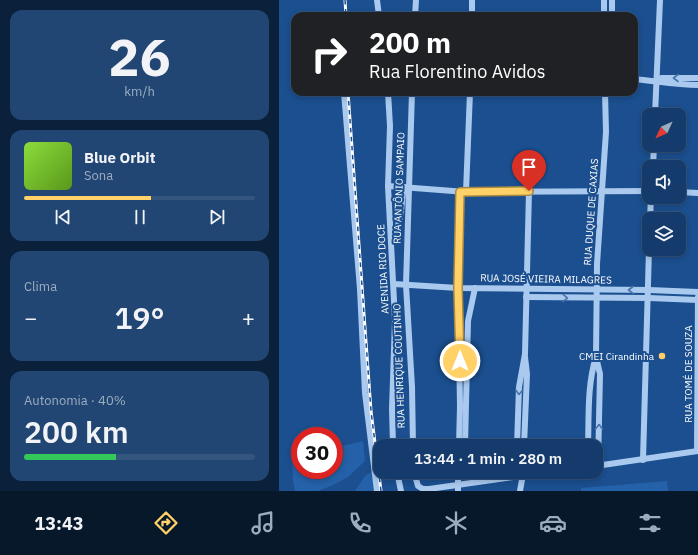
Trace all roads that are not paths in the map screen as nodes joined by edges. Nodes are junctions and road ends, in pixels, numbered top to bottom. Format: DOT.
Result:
graph roads {
  1 [pos="377,0"];
  2 [pos="416,0"];
  3 [pos="472,0"];
  4 [pos="604,0"];
  5 [pos="613,0"];
  6 [pos="660,0"];
  7 [pos="378,12"];
  8 [pos="415,12"];
  9 [pos="472,12"];
  10 [pos="604,12"];
  11 [pos="612,12"];
  12 [pos="698,78"];
  13 [pos="638,79"];
  14 [pos="656,81"];
  15 [pos="698,85"];
  16 [pos="344,96"];
  17 [pos="388,96"];
  18 [pos="412,96"];
  19 [pos="470,96"];
  20 [pos="605,96"];
  21 [pos="655,108"];
  22 [pos="388,186"];
  23 [pos="407,187"];
  24 [pos="529,191"];
  25 [pos="602,191"];
  26 [pos="642,191"];
  27 [pos="463,192"];
  28 [pos="686,192"];
  29 [pos="698,192"];
  30 [pos="392,238"];
  31 [pos="649,256"];
  32 [pos="394,284"];
  33 [pos="406,284"];
  34 [pos="458,288"];
  35 [pos="475,288"];
  36 [pos="527,288"];
  37 [pos="597,290"];
  38 [pos="649,290"];
  39 [pos="698,292"];
  40 [pos="526,297"];
  41 [pos="698,297"];
  42 [pos="597,298"];
  43 [pos="649,298"];
  44 [pos="698,300"];
  45 [pos="525,354"];
  46 [pos="597,358"];
  47 [pos="393,439"];
  48 [pos="413,439"];
  49 [pos="459,439"];
  50 [pos="465,439"];
  51 [pos="517,439"];
  52 [pos="524,439"];
  53 [pos="588,439"];
  54 [pos="598,439"];
  55 [pos="698,451"];
  56 [pos="643,460"];
  57 [pos="603,465"];
  58 [pos="398,479"];
  59 [pos="416,479"];
  60 [pos="495,479"];
  61 [pos="518,479"];
  62 [pos="522,479"];
  63 [pos="520,484"];
  64 [pos="458,488"];
  65 [pos="377,491"];
  66 [pos="401,491"];
  67 [pos="519,491"];
  1 -- 7 [label="street"];
  2 -- 8 [label="street"];
  3 -- 9 [label="street"];
  4 -- 10 [label="street"];
  5 -- 11 [label="street"];
  6 -- 14 [label="street"];
  12 -- 14 [label="street, one-way"];
  13 -- 14 [label="street"];
  14 -- 15 [label="street"];
  14 -- 21 [label="street"];
  16 -- 65 [label="street"];
  17 -- 22 [label="street, AVENIDA RIO DOCE"];
  18 -- 23 [label="street, RUA ANTÔNIO SAMPAIO"];
  19 -- 27 [label="street"];
  20 -- 25 [label="street, RUA DUQUE DE CAXIAS"];
  22 -- 23 [label="street"];
  22 -- 30 [label="street, AVENIDA RIO DOCE"];
  23 -- 27 [label="street"];
  23 -- 30 [label="street"];
  23 -- 33 [label="street, RUA ANTÔNIO SAMPAIO"];
  24 -- 25 [label="street"];
  24 -- 27 [label="street"];
  24 -- 36 [label="street"];
  25 -- 26 [label="street"];
  25 -- 37 [label="street, RUA DUQUE DE CAXIAS"];
  27 -- 34 [label="street"];
  28 -- 29 [label="street"];
  30 -- 32 [label="street, AVENIDA RIO DOCE"];
  31 -- 38 [label="street"];
  32 -- 33 [label="street, RUA JOSÉ VIEIRA MILAGRES"];
  32 -- 47 [label="street, AVENIDA RIO DOCE"];
  33 -- 34 [label="street, RUA JOSÉ VIEIRA MILAGRES"];
  33 -- 48 [label="street, RUA HENRIQUE COUTINHO"];
  34 -- 35 [label="street, RUA JOSÉ VIEIRA MILAGRES"];
  34 -- 49 [label="street"];
  35 -- 36 [label="street, RUA JOSÉ VIEIRA MILAGRES"];
  35 -- 50 [label="street"];
  36 -- 37 [label="street, RUA JOSÉ VIEIRA MILAGRES"];
  36 -- 40 [label="street"];
  38 -- 37 [label="street, RUA JOSÉ VIEIRA MILAGRES, one-way"];
  37 -- 42 [label="street, RUA DUQUE DE CAXIAS"];
  38 -- 39 [label="street, RUA JOSÉ VIEIRA MILAGRES"];
  38 -- 43 [label="street"];
  40 -- 42 [label="street, one-way"];
  40 -- 45 [label="street"];
  41 -- 44 [label="street, RUA TOMÉ DE SOUZA"];
  42 -- 43 [label="street"];
  42 -- 46 [label="street, RUA DUQUE DE CAXIAS"];
  43 -- 44 [label="street"];
  43 -- 56 [label="street"];
  44 -- 55 [label="street, RUA TOMÉ DE SOUZA"];
  45 -- 51 [label="street, one-way"];
  45 -- 52 [label="street"];
  46 -- 53 [label="street, RUA DUQUE DE CAXIAS"];
  54 -- 46 [label="street, RUA DUQUE DE CAXIAS, one-way"];
  55 -- 56 [label="street"];
  56 -- 57 [label="street"];
  58 -- 66 [label="street"];
  59 -- 64 [label="street"];
  60 -- 64 [label="street"];
  61 -- 63 [label="street"];
  62 -- 63 [label="street"];
  63 -- 67 [label="street"];
}
